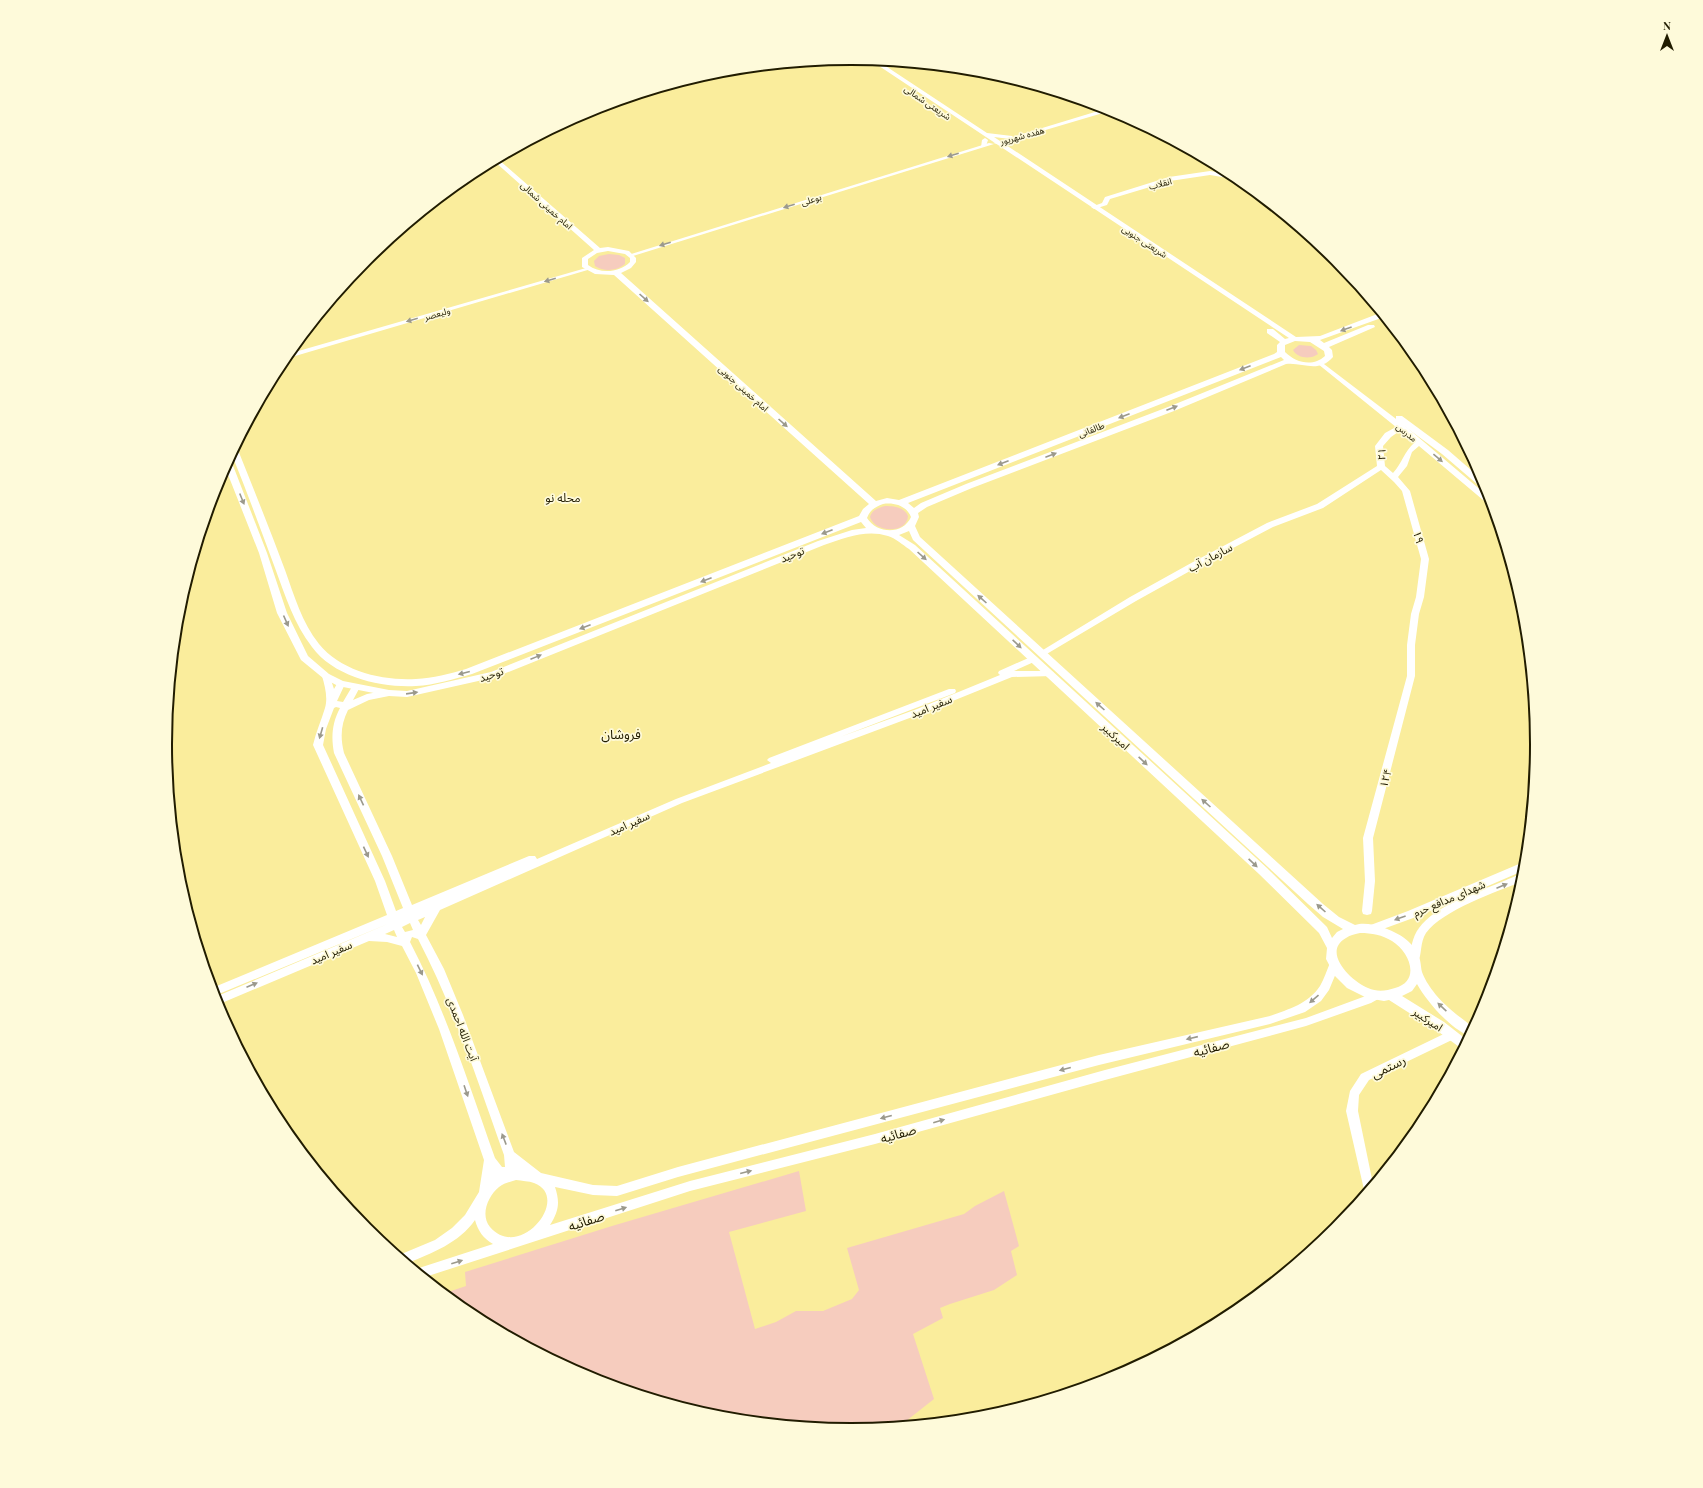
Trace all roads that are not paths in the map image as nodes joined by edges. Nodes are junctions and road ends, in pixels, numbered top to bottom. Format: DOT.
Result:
graph roads {
  1 [pos="876,66"];
  2 [pos="881,66"];
  3 [pos="1097,111"];
  4 [pos="1099,112"];
  5 [pos="1011,138"];
  6 [pos="987,141"];
  7 [pos="1006,150"];
  8 [pos="500,163"];
  9 [pos="1223,175"];
  10 [pos="1094,208"];
  11 [pos="598,250"];
  12 [pos="631,255"];
  13 [pos="588,269"];
  14 [pos="615,272"];
  15 [pos="1379,317"];
  16 [pos="1383,322"];
  17 [pos="1321,338"];
  18 [pos="1295,339"];
  19 [pos="1309,340"];
  20 [pos="1284,342"];
  21 [pos="1327,345"];
  22 [pos="1281,353"];
  23 [pos="296,354"];
  24 [pos="1292,361"];
  25 [pos="1323,362"];
  26 [pos="1401,427"];
  27 [pos="1419,442"];
  28 [pos="237,457"];
  29 [pos="1381,467"];
  30 [pos="231,470"];
  31 [pos="1394,477"];
  32 [pos="1477,479"];
  33 [pos="1483,496"];
  34 [pos="917,497"];
  35 [pos="900,503"];
  36 [pos="874,504"];
  37 [pos="924,505"];
  38 [pos="914,512"];
  39 [pos="863,518"];
  40 [pos="848,524"];
  41 [pos="911,526"];
  42 [pos="873,530"];
  43 [pos="855,532"];
  44 [pos="890,533"];
  45 [pos="916,538"];
  46 [pos="268,539"];
  47 [pos="258,542"];
  48 [pos="906,543"];
  49 [pos="618,614"];
  50 [pos="625,622"];
  51 [pos="1411,645"];
  52 [pos="1038,656"];
  53 [pos="1050,674"];
  54 [pos="326,676"];
  55 [pos="341,684"];
  56 [pos="356,687"];
  57 [pos="389,693"];
  58 [pos="330,706"];
  59 [pos="344,708"];
  60 [pos="1235,830"];
  61 [pos="1225,836"];
  62 [pos="1518,868"];
  63 [pos="395,874"];
  64 [pos="1516,880"];
  65 [pos="380,881"];
  66 [pos="1447,899"];
  67 [pos="1454,907"];
  68 [pos="436,908"];
  69 [pos="1367,911"];
  70 [pos="410,915"];
  71 [pos="395,921"];
  72 [pos="1353,929"];
  73 [pos="1372,929"];
  74 [pos="361,936"];
  75 [pos="421,936"];
  76 [pos="405,942"];
  77 [pos="1332,948"];
  78 [pos="1334,966"];
  79 [pos="1415,966"];
  80 [pos="219,990"];
  81 [pos="1376,995"];
  82 [pos="1391,995"];
  83 [pos="222,998"];
  84 [pos="1467,1029"];
  85 [pos="1452,1035"];
  86 [pos="1461,1042"];
  87 [pos="510,1155"];
  88 [pos="490,1160"];
  89 [pos="538,1178"];
  90 [pos="1368,1185"];
  91 [pos="485,1194"];
  92 [pos="524,1241"];
  93 [pos="407,1257"];
  94 [pos="425,1272"];
  1 -- 6 [label="main road, شریعتی شمالی"];
  2 -- 6 [label="main road, شریعتی شمالی"];
  3 -- 5 [label="street, هفده شهریور"];
  4 -- 5 [label="street, هفده شهریور"];
  5 -- 6 [label="main road"];
  5 -- 6 [label="street, هفده شهریور"];
  5 -- 7 [label="main road"];
  6 -- 7 [label="main road, شریعتی جنوبی"];
  6 -- 12 [label="street, بوعلی, one-way"];
  6 -- 20 [label="main road, شریعتی جنوبی"];
  7 -- 10 [label="main road, شریعتی جنوبی"];
  8 -- 11 [label="main road, امام خمینی شمالی"];
  9 -- 10 [label="street, انقلاب"];
  10 -- 18 [label="main road, شریعتی جنوبی"];
  11 -- 12 [label="main road"];
  11 -- 13 [label="main road"];
  12 -- 14 [label="main road"];
  13 -- 14 [label="main road"];
  13 -- 23 [label="street, ولیعصر, one-way"];
  14 -- 36 [label="main road, امام خمینی جنوبی, one-way"];
  15 -- 17 [label="main road, one-way"];
  16 -- 21 [label="main road"];
  17 -- 19 [label="main road"];
  17 -- 21 [label="main road"];
  18 -- 19 [label="main road"];
  18 -- 20 [label="main road"];
  19 -- 21 [label="main road"];
  20 -- 22 [label="main road"];
  21 -- 25 [label="main road"];
  22 -- 24 [label="main road"];
  22 -- 34 [label="main road, طالقانی, one-way"];
  24 -- 25 [label="main road"];
  37 -- 24 [label="main road, طالقانی, one-way"];
  25 -- 26 [label="street, مدرس"];
  25 -- 32 [label="street, مدرس"];
  26 -- 27 [label="street, مدرس"];
  26 -- 29 [label="street, ۲۱"];
  27 -- 31 [label="street"];
  27 -- 33 [label="street, مدرس, one-way"];
  28 -- 46 [label="main road, توحید"];
  29 -- 31 [label="street, ۱۹"];
  29 -- 52 [label="street, سازمان آب"];
  30 -- 47 [label="main road, توحید, one-way"];
  31 -- 51 [label="street, ۱۹"];
  34 -- 35 [label="main road, طالقانی"];
  34 -- 37 [label="main road"];
  35 -- 36 [label="main road"];
  35 -- 38 [label="main road"];
  36 -- 39 [label="main road"];
  37 -- 38 [label="main road, طالقانی"];
  38 -- 41 [label="main road"];
  39 -- 40 [label="main road, توحید"];
  39 -- 42 [label="main road"];
  40 -- 43 [label="main road"];
  40 -- 49 [label="main road, توحید, one-way"];
  41 -- 44 [label="main road"];
  41 -- 45 [label="main road, امیرکبیر"];
  42 -- 43 [label="main road, توحید"];
  42 -- 44 [label="main road"];
  43 -- 50 [label="main road, توحید"];
  44 -- 48 [label="main road, امیرکبیر"];
  45 -- 48 [label="main road"];
  52 -- 45 [label="main road, امیرکبیر, one-way"];
  46 -- 47 [label="main road"];
  49 -- 46 [label="main road, توحید, one-way"];
  47 -- 54 [label="main road, توحید, one-way"];
  48 -- 52 [label="main road, امیرکبیر, one-way"];
  49 -- 50 [label="main road"];
  57 -- 50 [label="main road, توحید, one-way"];
  51 -- 69 [label="street, ۱۲۴"];
  52 -- 53 [label="main road, امیرکبیر"];
  60 -- 52 [label="main road, امیرکبیر, one-way"];
  52 -- 70 [label="street, سفیر امید"];
  53 -- 61 [label="main road, امیرکبیر, one-way"];
  53 -- 68 [label="street, سفیر امید"];
  54 -- 55 [label="main road, توحید"];
  54 -- 58 [label="street, آیت الله احمدی"];
  55 -- 56 [label="main road, توحید"];
  55 -- 58 [label="street, آیت الله احمدی"];
  56 -- 57 [label="main road, توحید"];
  56 -- 59 [label="street, آیت الله احمدی"];
  57 -- 59 [label="street"];
  58 -- 59 [label="street"];
  58 -- 65 [label="street, آیت الله احمدی, one-way"];
  63 -- 59 [label="street, آیت الله احمدی, one-way"];
  60 -- 61 [label="main road"];
  72 -- 60 [label="main road, امیرکبیر, one-way"];
  61 -- 77 [label="main road, امیرکبیر, one-way"];
  62 -- 66 [label="street, شهدای مدافع حرم"];
  63 -- 65 [label="street"];
  63 -- 70 [label="street, آیت الله احمدی"];
  67 -- 64 [label="street, شهدای مدافع حرم, one-way"];
  65 -- 71 [label="street, آیت الله احمدی"];
  66 -- 67 [label="street"];
  66 -- 73 [label="street, شهدای مدافع حرم, one-way"];
  67 -- 79 [label="street, شهدای مدافع حرم"];
  68 -- 70 [label="street, سفیر امید"];
  68 -- 75 [label="street"];
  70 -- 71 [label="street, سفیر امید"];
  70 -- 75 [label="street, آیت الله احمدی"];
  71 -- 74 [label="street, سفیر امید"];
  71 -- 76 [label="street, آیت الله احمدی"];
  72 -- 73 [label="main road"];
  72 -- 77 [label="main road"];
  73 -- 79 [label="main road"];
  74 -- 76 [label="street"];
  74 -- 80 [label="street, سفیر امید"];
  83 -- 74 [label="street, سفیر امید, one-way"];
  75 -- 76 [label="street"];
  87 -- 75 [label="street, آیت الله احمدی, one-way"];
  76 -- 88 [label="street, آیت الله احمدی, one-way"];
  77 -- 78 [label="main road"];
  78 -- 81 [label="main road"];
  78 -- 89 [label="street, صفائیه, one-way"];
  79 -- 82 [label="main road"];
  84 -- 79 [label="main road, امیرکبیر, one-way"];
  81 -- 82 [label="main road"];
  92 -- 81 [label="street, صفائیه, one-way"];
  82 -- 85 [label="main road, امیرکبیر"];
  85 -- 86 [label="main road, امیرکبیر"];
  85 -- 90 [label="street, رستمی"];
  87 -- 88 [label="street"];
  87 -- 89 [label="street"];
  88 -- 91 [label="street, آیت الله احمدی"];
  89 -- 91 [label="street"];
  89 -- 92 [label="street"];
  91 -- 92 [label="street"];
  91 -- 93 [label="street"];
  94 -- 92 [label="street, صفائیه, one-way"];
}
